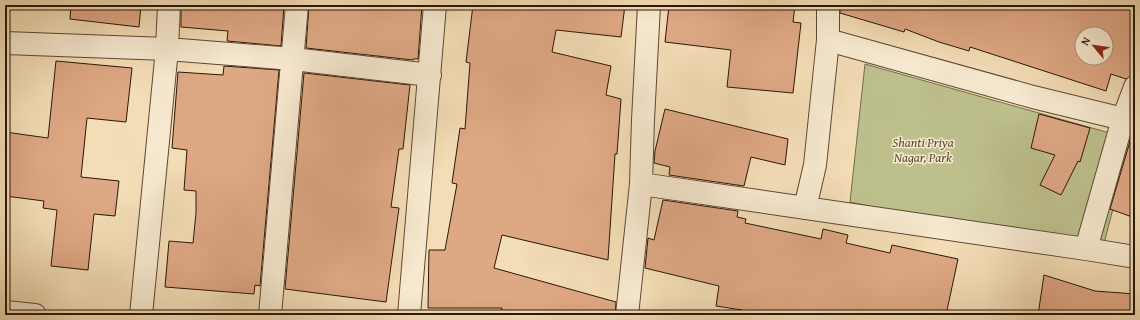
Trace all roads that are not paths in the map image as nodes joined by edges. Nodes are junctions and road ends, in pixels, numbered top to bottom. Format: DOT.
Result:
graph roads {
  1 [pos="169,5"];
  2 [pos="297,5"];
  3 [pos="435,5"];
  4 [pos="649,5"];
  5 [pos="828,5"];
  6 [pos="828,40"];
  7 [pos="5,43"];
  8 [pos="167,49"];
  9 [pos="293,59"];
  10 [pos="430,76"];
  11 [pos="1135,87"];
  12 [pos="1123,119"];
  13 [pos="642,184"];
  14 [pos="805,208"];
  15 [pos="1086,249"];
  16 [pos="1135,257"];
  17 [pos="5,312"];
  18 [pos="36,315"];
  19 [pos="141,315"];
  20 [pos="270,315"];
  21 [pos="409,315"];
  22 [pos="627,315"];
  1 -- 8 [label="street"];
  2 -- 9 [label="street"];
  3 -- 10 [label="street"];
  4 -- 13 [label="street"];
  5 -- 6 [label="street"];
  6 -- 12 [label="street"];
  6 -- 14 [label="street"];
  7 -- 8 [label="street"];
  8 -- 9 [label="street"];
  8 -- 19 [label="street"];
  9 -- 10 [label="street"];
  9 -- 20 [label="street"];
  10 -- 21 [label="street"];
  11 -- 12 [label="street"];
  12 -- 15 [label="street"];
  13 -- 14 [label="street"];
  13 -- 22 [label="street"];
  14 -- 15 [label="street"];
  15 -- 16 [label="street"];
  17 -- 18 [label="street"];
}
